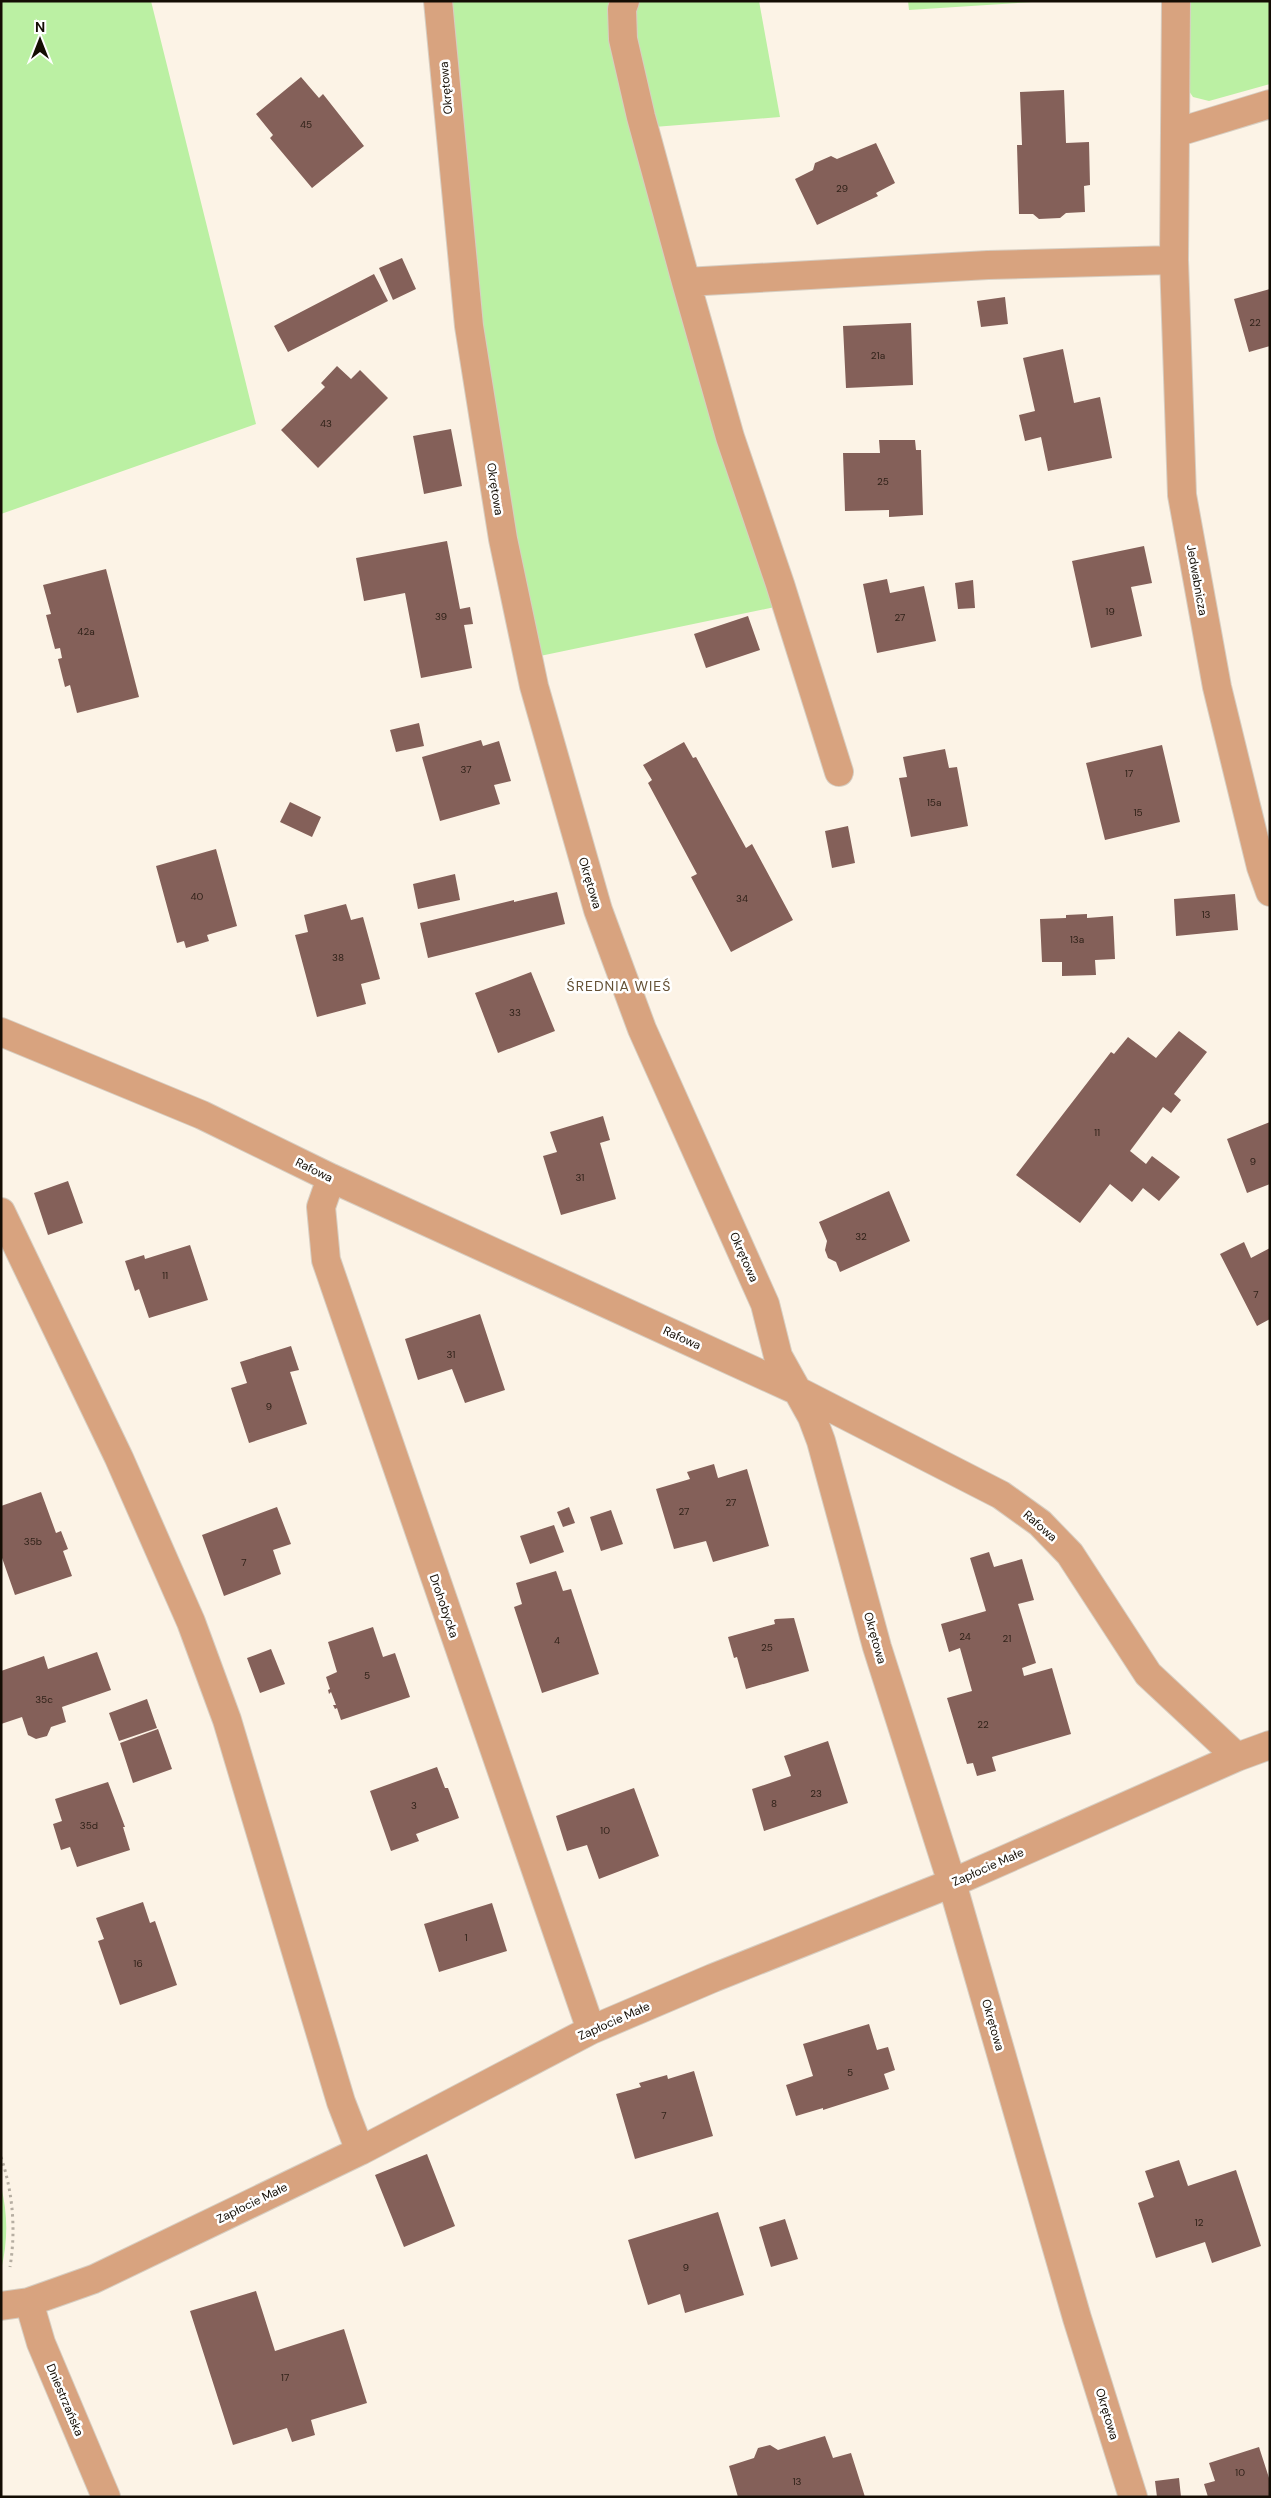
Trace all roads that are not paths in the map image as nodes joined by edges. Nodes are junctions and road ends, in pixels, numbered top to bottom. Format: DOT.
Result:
graph roads {
  1 [pos="438,1"];
  2 [pos="625,1"];
  3 [pos="1176,1"];
  4 [pos="1270,104"];
  5 [pos="1175,134"];
  6 [pos="1174,260"];
  7 [pos="686,282"];
  8 [pos="839,772"];
  9 [pos="1270,892"];
  10 [pos="1,1032"];
  11 [pos="331,1178"];
  12 [pos="1,1212"];
  13 [pos="798,1391"];
  14 [pos="1270,1745"];
  15 [pos="1238,1757"];
  16 [pos="952,1883"];
  17 [pos="591,2030"];
  18 [pos="360,2152"];
  19 [pos="29,2302"];
  20 [pos="1,2306"];
  21 [pos="106,2497"];
  22 [pos="1133,2497"];
  1 -- 13 [label="street, Okrętowa"];
  2 -- 7 [label="street"];
  3 -- 5 [label="street, Jedwabnicza"];
  4 -- 5 [label="street"];
  5 -- 6 [label="street, Jedwabnicza"];
  6 -- 7 [label="street"];
  6 -- 9 [label="street, Jedwabnicza"];
  7 -- 8 [label="street"];
  10 -- 11 [label="street, Rafowa"];
  11 -- 13 [label="street, Rafowa"];
  11 -- 17 [label="street, Drohobycka"];
  12 -- 18 [label="street"];
  13 -- 15 [label="street, Rafowa"];
  13 -- 16 [label="street, Okrętowa"];
  14 -- 15 [label="street"];
  15 -- 16 [label="street, Zapłocie Małe"];
  16 -- 17 [label="street, Zapłocie Małe"];
  16 -- 22 [label="street, Okrętowa"];
  17 -- 18 [label="street, Zapłocie Małe"];
  18 -- 19 [label="street, Zapłocie Małe"];
  19 -- 20 [label="street, Zapłocie Małe"];
  19 -- 21 [label="street, Dniestrzańska"];
}
